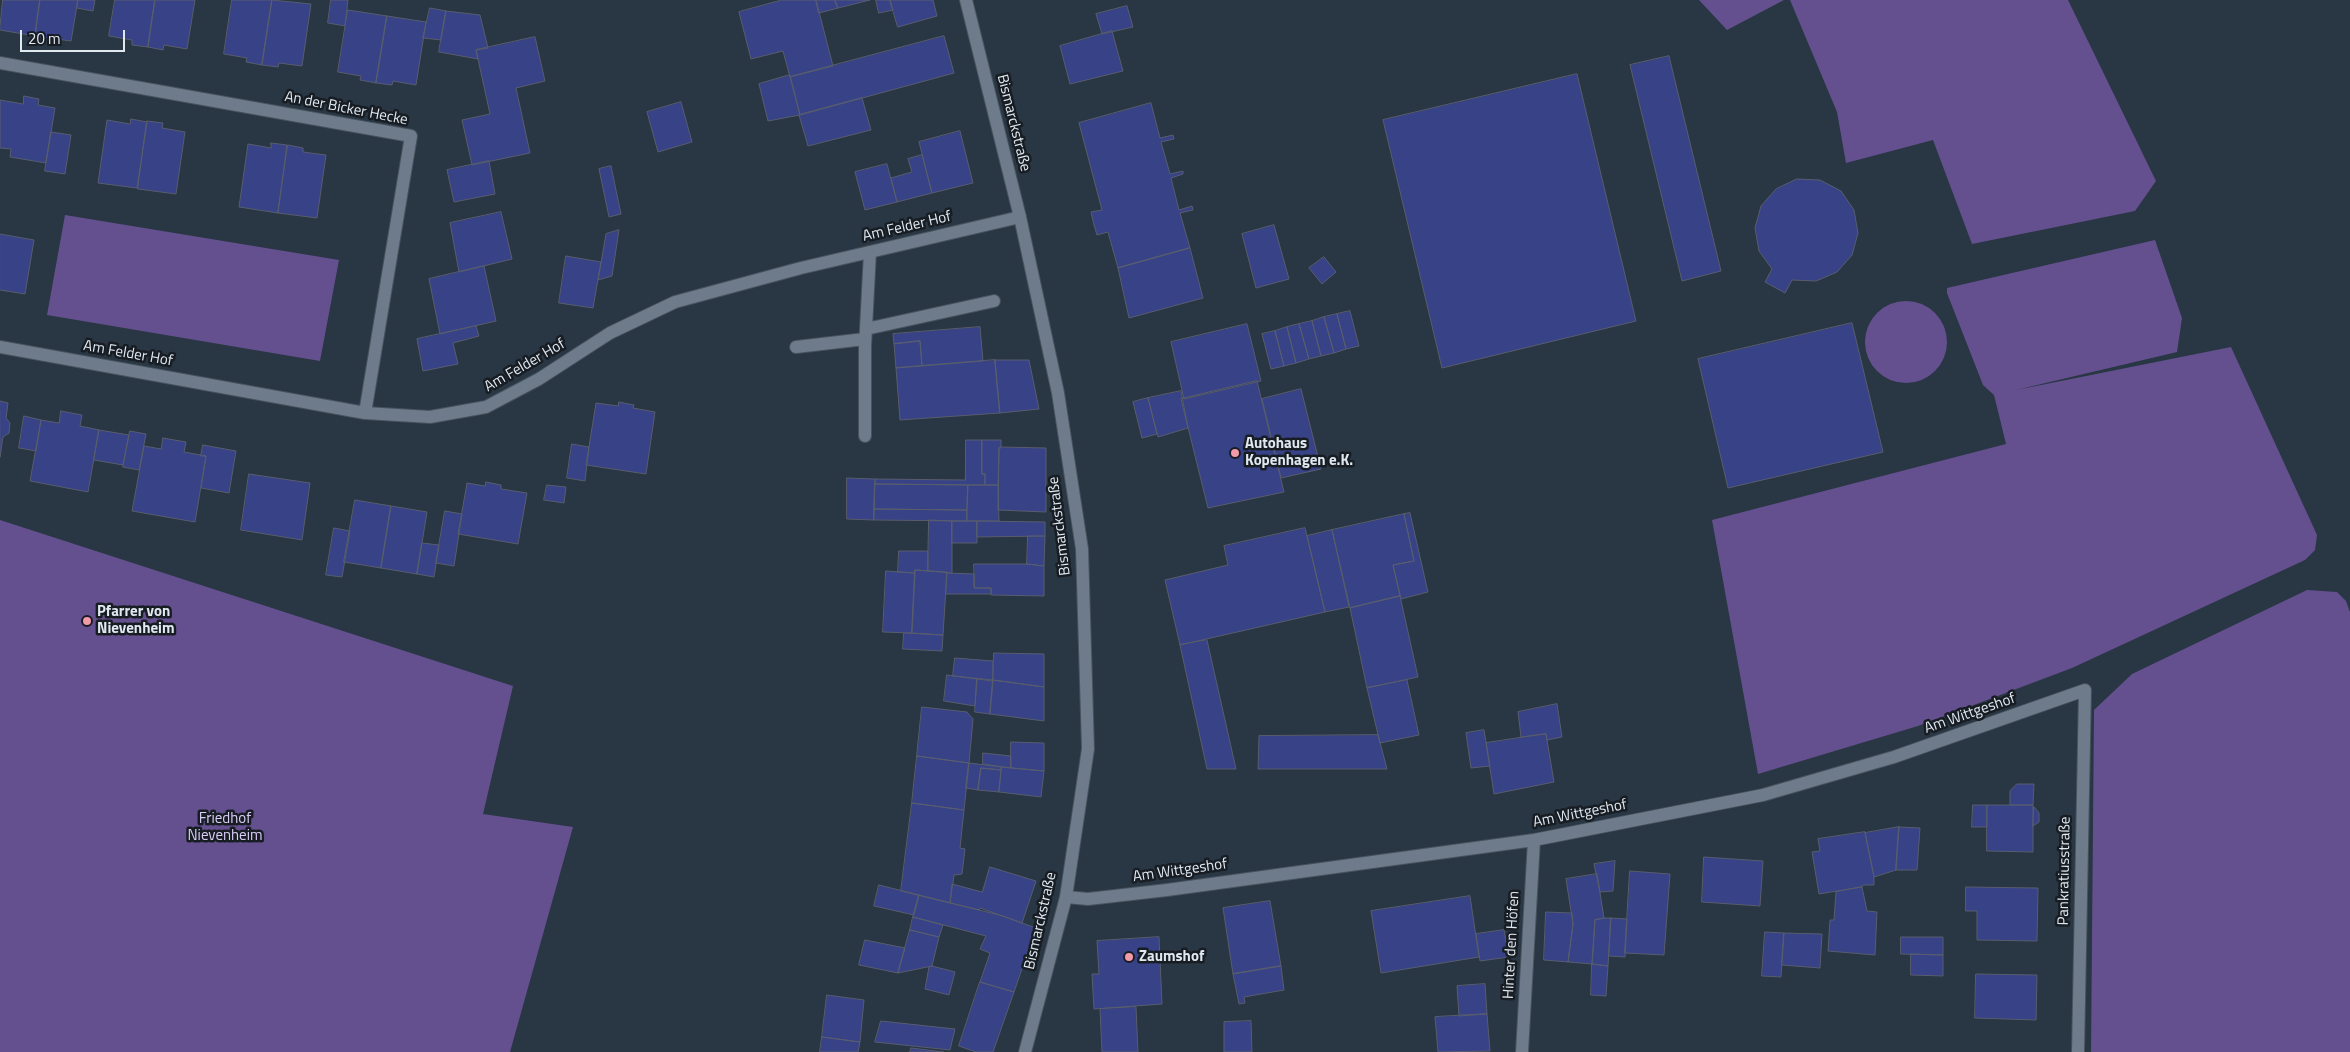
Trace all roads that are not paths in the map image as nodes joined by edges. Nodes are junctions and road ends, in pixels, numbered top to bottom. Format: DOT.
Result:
graph roads {
  1 [pos="966,0"];
  2 [pos="0,63"];
  3 [pos="1020,216"];
  4 [pos="870,252"];
  5 [pos="994,301"];
  6 [pos="865,334"];
  7 [pos="0,347"];
  8 [pos="796,348"];
  9 [pos="365,413"];
  10 [pos="865,436"];
  11 [pos="2085,690"];
  12 [pos="1534,840"];
  13 [pos="1066,897"];
  14 [pos="1025,1052"];
  15 [pos="1522,1052"];
  16 [pos="2078,1052"];
  1 -- 3 [label="street, Bismarckstraße"];
  2 -- 9 [label="street, An der Bicker Hecke"];
  3 -- 4 [label="street, Am Felder Hof"];
  3 -- 13 [label="street, Bismarckstraße"];
  4 -- 6 [label="street"];
  4 -- 9 [label="street, Am Felder Hof"];
  5 -- 6 [label="street"];
  6 -- 8 [label="street"];
  6 -- 10 [label="street"];
  7 -- 9 [label="street, Am Felder Hof"];
  11 -- 12 [label="street, Am Wittgeshof"];
  11 -- 16 [label="street, Pankratiusstraße"];
  12 -- 13 [label="street, Am Wittgeshof"];
  12 -- 15 [label="street, Hinter den Höfen"];
  13 -- 14 [label="street, Bismarckstraße"];
}
